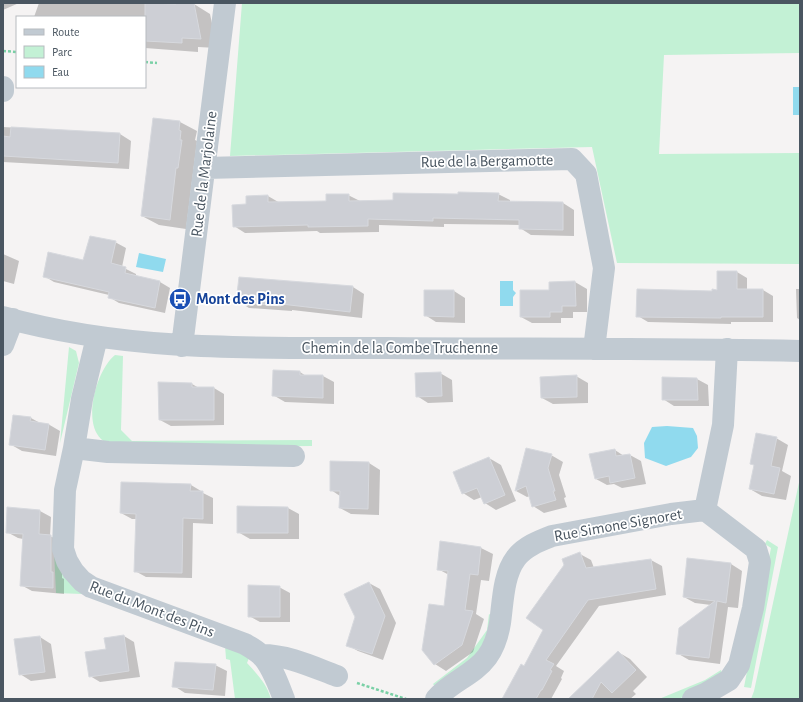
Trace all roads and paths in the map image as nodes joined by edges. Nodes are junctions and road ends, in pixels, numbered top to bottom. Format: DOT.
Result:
graph roads {
  1 [pos="225,3"];
  2 [pos="3,51"];
  3 [pos="16,52"];
  4 [pos="146,62"];
  5 [pos="158,63"];
  6 [pos="3,87"];
  7 [pos="3,91"];
  8 [pos="205,168"];
  9 [pos="8,318"];
  10 [pos="97,337"];
  11 [pos="3,345"];
  12 [pos="182,346"];
  13 [pos="594,349"];
  14 [pos="727,349"];
  15 [pos="800,350"];
  16 [pos="74,448"];
  17 [pos="294,456"];
  18 [pos="705,510"];
  19 [pos="262,655"];
  20 [pos="337,676"];
  21 [pos="284,699"];
  22 [pos="406,699"];
  23 [pos="436,699"];
  24 [pos="693,699"];
  1 -- 8 [label="street, Rue de la Marjolaine"];
  2 -- 3 [label="path"];
  4 -- 5 [label="path"];
  6 -- 7 [label="street"];
  8 -- 12 [label="street, Rue de la Marjolaine"];
  8 -- 13 [label="street, Rue de la Bergamotte"];
  9 -- 10 [label="street, Chemin de la Combe Truchenne"];
  9 -- 11 [label="street"];
  10 -- 12 [label="street, Chemin de la Combe Truchenne"];
  10 -- 16 [label="street, Rue du Mont des Pins"];
  12 -- 13 [label="street, Chemin de la Combe Truchenne"];
  13 -- 14 [label="street, Chemin de la Combe Truchenne"];
  14 -- 15 [label="street, Chemin de la Combe Truchenne"];
  14 -- 18 [label="street, Rue Simone Signoret"];
  16 -- 17 [label="street"];
  16 -- 19 [label="street, Rue du Mont des Pins"];
  18 -- 23 [label="street, Rue Simone Signoret"];
  18 -- 24 [label="street, Rue Simone Signoret"];
  19 -- 20 [label="street, Rue du Mont des Pins"];
  19 -- 21 [label="street, Rue du Mont des Pins"];
  20 -- 22 [label="path"];
}
